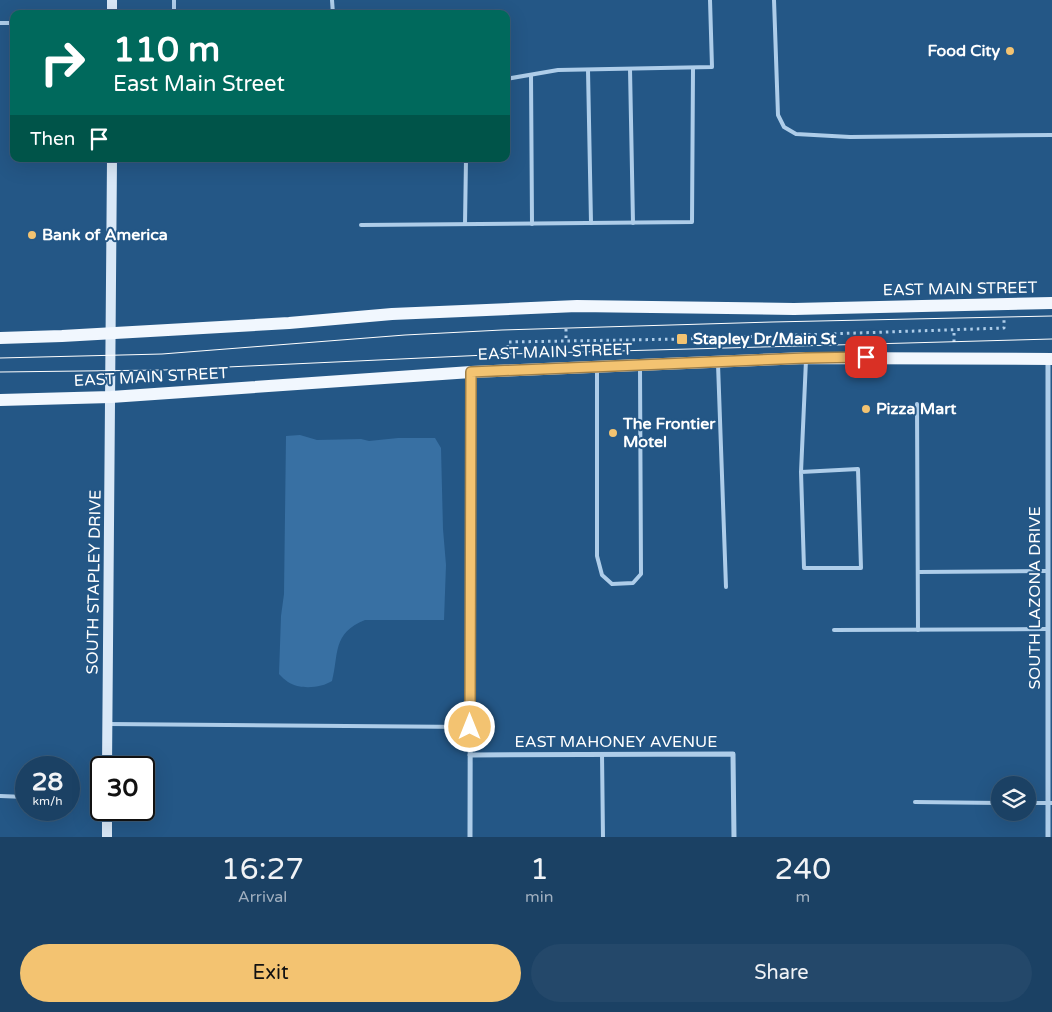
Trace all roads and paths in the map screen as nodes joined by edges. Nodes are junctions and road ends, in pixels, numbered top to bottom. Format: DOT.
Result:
graph roads {
  1 [pos="710,0"];
  2 [pos="774,0"];
  3 [pos="693,68"];
  4 [pos="630,69"];
  5 [pos="588,70"];
  6 [pos="531,75"];
  7 [pos="510,78"];
  8 [pos="1052,135"];
  9 [pos="112,162"];
  10 [pos="466,162"];
  11 [pos="633,222"];
  12 [pos="590,223"];
  13 [pos="465,224"];
  14 [pos="532,224"];
  15 [pos="361,225"];
  16 [pos="1052,303"];
  17 [pos="1004,316"];
  18 [pos="566,328"];
  19 [pos="954,330"];
  20 [pos="112,334"];
  21 [pos="0,338"];
  22 [pos="566,341"];
  23 [pos="954,342"];
  24 [pos="508,354"];
  25 [pos="806,358"];
  26 [pos="1050,359"];
  27 [pos="718,362"];
  28 [pos="640,365"];
  29 [pos="598,367"];
  30 [pos="471,372"];
  31 [pos="111,397"];
  32 [pos="0,400"];
  33 [pos="917,404"];
  34 [pos="1050,433"];
  35 [pos="801,472"];
  36 [pos="1047,571"];
  37 [pos="918,572"];
  38 [pos="726,588"];
  39 [pos="1047,629"];
  40 [pos="834,630"];
  41 [pos="918,630"];
  42 [pos="1050,651"];
  43 [pos="108,724"];
  44 [pos="470,727"];
  45 [pos="1050,737"];
  46 [pos="602,754"];
  47 [pos="470,755"];
  48 [pos="108,756"];
  49 [pos="0,796"];
  50 [pos="15,797"];
  51 [pos="915,802"];
  52 [pos="991,803"];
  53 [pos="1036,803"];
  54 [pos="1050,803"];
  55 [pos="107,821"];
  56 [pos="107,837"];
  57 [pos="470,837"];
  58 [pos="603,837"];
  59 [pos="734,837"];
  60 [pos="1048,837"];
  1 -- 3 [label="lane"];
  2 -- 8 [label="lane"];
  3 -- 4 [label="lane"];
  3 -- 11 [label="lane"];
  4 -- 5 [label="lane"];
  4 -- 11 [label="lane"];
  5 -- 6 [label="lane"];
  5 -- 12 [label="lane"];
  6 -- 7 [label="lane"];
  6 -- 14 [label="lane"];
  9 -- 20 [label="main road, SOUTH STAPLEY DRIVE"];
  10 -- 13 [label="lane"];
  11 -- 12 [label="lane"];
  12 -- 14 [label="lane"];
  13 -- 14 [label="lane"];
  13 -- 15 [label="lane"];
  16 -- 20 [label="main road, EAST MAIN STREET"];
  17 -- 19 [label="path"];
  18 -- 22 [label="path"];
  19 -- 22 [label="path"];
  19 -- 23 [label="path"];
  20 -- 21 [label="main road, EAST MAIN STREET"];
  20 -- 31 [label="main road, SOUTH STAPLEY DRIVE"];
  22 -- 24 [label="path"];
  25 -- 26 [label="main road, EAST MAIN STREET"];
  25 -- 27 [label="main road, EAST MAIN STREET"];
  25 -- 35 [label="lane"];
  26 -- 34 [label="street, SOUTH LAZONA DRIVE"];
  27 -- 28 [label="main road, EAST MAIN STREET"];
  27 -- 38 [label="lane"];
  28 -- 29 [label="main road, EAST MAIN STREET"];
  28 -- 29 [label="lane"];
  29 -- 30 [label="main road, EAST MAIN STREET"];
  30 -- 31 [label="main road, EAST MAIN STREET"];
  30 -- 44 [label="street"];
  31 -- 32 [label="main road, EAST MAIN STREET"];
  31 -- 43 [label="main road, SOUTH STAPLEY DRIVE"];
  33 -- 37 [label="lane"];
  34 -- 36 [label="street, SOUTH LAZONA DRIVE"];
  35 -- 35 [label="lane"];
  36 -- 37 [label="lane"];
  36 -- 39 [label="street, SOUTH LAZONA DRIVE"];
  37 -- 41 [label="lane"];
  39 -- 41 [label="lane"];
  39 -- 42 [label="street, SOUTH LAZONA DRIVE"];
  40 -- 41 [label="lane"];
  42 -- 45 [label="street, SOUTH LAZONA DRIVE"];
  43 -- 44 [label="lane"];
  43 -- 48 [label="main road, SOUTH STAPLEY DRIVE"];
  44 -- 47 [label="street"];
  45 -- 54 [label="street, SOUTH LAZONA DRIVE"];
  46 -- 47 [label="street, EAST MAHONEY AVENUE"];
  46 -- 58 [label="lane"];
  46 -- 59 [label="street, EAST MAHONEY AVENUE"];
  47 -- 57 [label="street"];
  49 -- 50 [label="lane"];
  51 -- 52 [label="lane"];
  53 -- 54 [label="lane"];
  54 -- 60 [label="street, SOUTH LAZONA DRIVE"];
  55 -- 56 [label="main road"];
}
